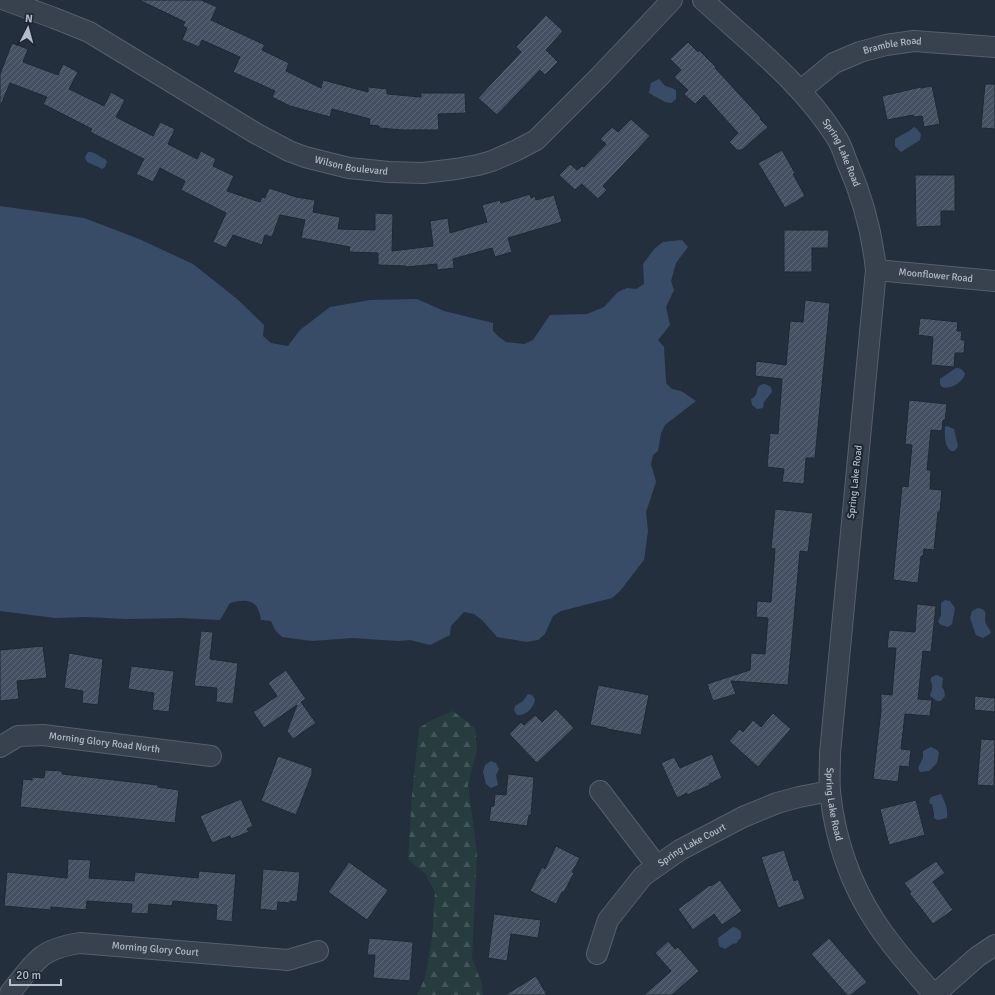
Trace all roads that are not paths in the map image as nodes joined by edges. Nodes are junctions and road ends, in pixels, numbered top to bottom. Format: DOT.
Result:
graph roads {
  1 [pos="672,0"];
  2 [pos="703,0"];
  3 [pos="14,1"];
  4 [pos="995,47"];
  5 [pos="801,90"];
  6 [pos="876,270"];
  7 [pos="995,281"];
  8 [pos="0,747"];
  9 [pos="211,756"];
  10 [pos="600,791"];
  11 [pos="830,791"];
  12 [pos="656,866"];
  13 [pos="995,945"];
  14 [pos="318,951"];
  15 [pos="597,954"];
  16 [pos="7,990"];
  17 [pos="934,995"];
  1 -- 3 [label="street, Wilson Boulevard"];
  2 -- 5 [label="street, Spring Lake Road"];
  4 -- 5 [label="street, Bramble Road"];
  5 -- 6 [label="street, Spring Lake Road"];
  6 -- 7 [label="street, Moonflower Road"];
  6 -- 11 [label="street, Spring Lake Road"];
  8 -- 9 [label="street, Morning Glory Road North"];
  10 -- 12 [label="street"];
  11 -- 12 [label="street, Spring Lake Court"];
  11 -- 17 [label="street, Spring Lake Road"];
  12 -- 15 [label="street, Spring Lake Court"];
  13 -- 17 [label="street"];
  14 -- 16 [label="street, Morning Glory Court"];
}
